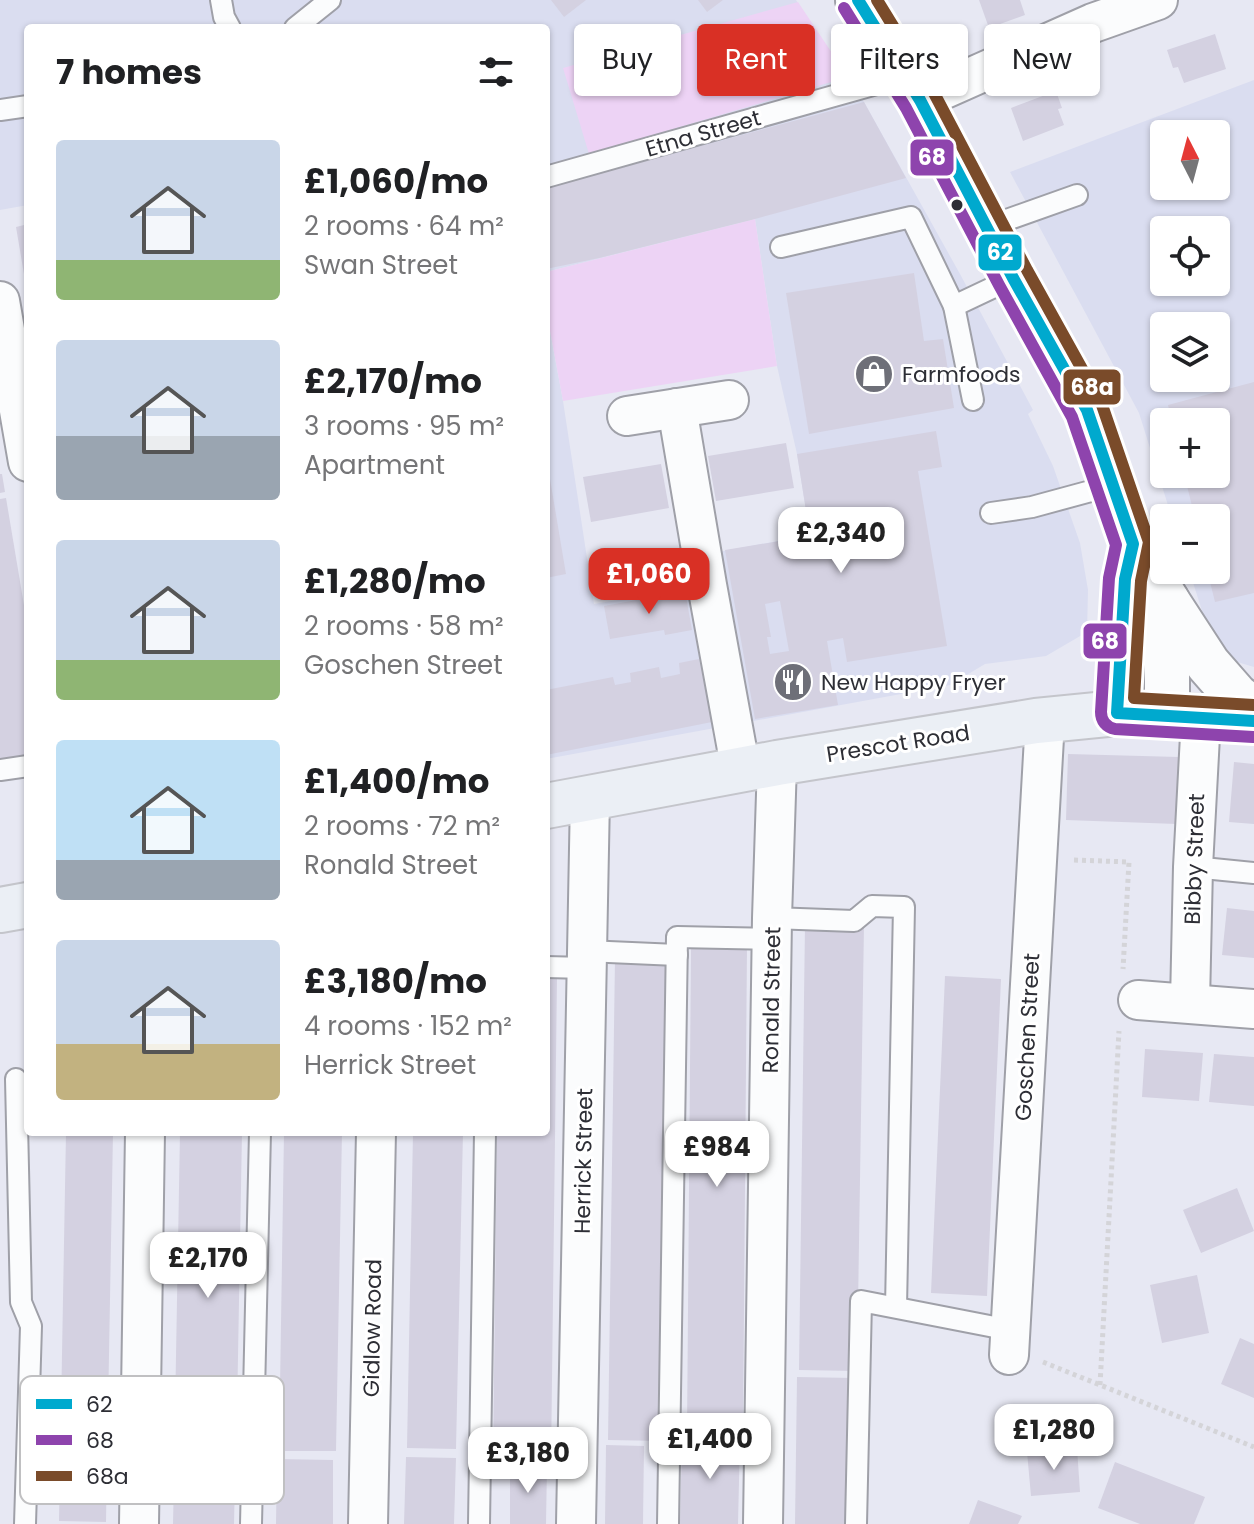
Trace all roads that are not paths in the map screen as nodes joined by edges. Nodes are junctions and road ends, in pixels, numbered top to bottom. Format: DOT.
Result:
graph roads {
  1 [pos="221,0"];
  2 [pos="330,0"];
  3 [pos="858,0"];
  4 [pos="1158,0"];
  5 [pos="1088,12"];
  6 [pos="228,24"];
  7 [pos="300,24"];
  8 [pos="873,24"];
  9 [pos="968,64"];
  10 [pos="880,96"];
  11 [pos="917,96"];
  12 [pos="24,107"];
  13 [pos="0,110"];
  14 [pos="550,176"];
  15 [pos="1077,195"];
  16 [pos="987,227"];
  17 [pos="781,247"];
  18 [pos="1013,278"];
  19 [pos="0,301"];
  20 [pos="954,306"];
  21 [pos="729,400"];
  22 [pos="973,400"];
  23 [pos="677,408"];
  24 [pos="627,416"];
  25 [pos="24,439"];
  26 [pos="1113,485"];
  27 [pos="991,513"];
  28 [pos="1133,544"];
  29 [pos="1167,601"];
  30 [pos="1254,710"];
  31 [pos="1117,713"];
  32 [pos="1184,716"];
  33 [pos="1045,720"];
  34 [pos="1254,721"];
  35 [pos="24,767"];
  36 [pos="759,767"];
  37 [pos="0,770"];
  38 [pos="590,797"];
  39 [pos="550,805"];
  40 [pos="1193,867"];
  41 [pos="1254,873"];
  42 [pos="24,906"];
  43 [pos="0,910"];
  44 [pos="772,928"];
  45 [pos="677,955"];
  46 [pos="586,960"];
  47 [pos="550,966"];
  48 [pos="1127,997"];
  49 [pos="1190,1002"];
  50 [pos="1254,1009"];
  51 [pos="16,1079"];
  52 [pos="145,1136"];
  53 [pos="260,1136"];
  54 [pos="376,1136"];
  55 [pos="485,1136"];
  56 [pos="896,1307"];
  57 [pos="1010,1342"];
  58 [pos="29,1376"];
  59 [pos="141,1376"];
  60 [pos="254,1376"];
  61 [pos="26,1504"];
  62 [pos="139,1504"];
  63 [pos="251,1504"];
  64 [pos="25,1524"];
  65 [pos="139,1524"];
  66 [pos="251,1524"];
  67 [pos="368,1524"];
  68 [pos="479,1524"];
  69 [pos="576,1524"];
  70 [pos="668,1524"];
  71 [pos="763,1524"];
  72 [pos="856,1524"];
  1 -- 6 [label="lane"];
  2 -- 7 [label="lane"];
  3 -- 8 [label="main road"];
  4 -- 5 [label="street"];
  5 -- 9 [label="street"];
  10 -- 14 [label="lane, Etna Street"];
  11 -- 16 [label="main road"];
  12 -- 13 [label="lane"];
  15 -- 16 [label="lane"];
  16 -- 18 [label="main road"];
  17 -- 20 [label="lane"];
  18 -- 20 [label="lane"];
  18 -- 26 [label="main road"];
  19 -- 25 [label="street"];
  20 -- 22 [label="lane"];
  21 -- 23 [label="street"];
  23 -- 24 [label="street"];
  23 -- 36 [label="street, Ronald Street"];
  26 -- 27 [label="lane"];
  26 -- 28 [label="main road"];
  28 -- 29 [label="main road"];
  28 -- 31 [label="main road"];
  29 -- 30 [label="main road"];
  29 -- 32 [label="main road"];
  31 -- 32 [label="main road, Prescot Road"];
  31 -- 33 [label="main road, Prescot Road"];
  32 -- 34 [label="main road, Prescot Road"];
  32 -- 40 [label="street, Bibby Street"];
  33 -- 36 [label="main road, Prescot Road"];
  33 -- 57 [label="street, Goschen Street"];
  35 -- 37 [label="lane"];
  36 -- 38 [label="main road, Prescot Road"];
  36 -- 44 [label="street, Ronald Street"];
  38 -- 39 [label="main road, Prescot Road"];
  38 -- 46 [label="street, Herrick Street"];
  40 -- 41 [label="lane"];
  40 -- 49 [label="street, Bibby Street"];
  42 -- 43 [label="main road"];
  44 -- 45 [label="lane"];
  44 -- 56 [label="lane"];
  44 -- 71 [label="street, Ronald Street"];
  45 -- 46 [label="lane"];
  45 -- 70 [label="lane"];
  46 -- 47 [label="lane"];
  46 -- 69 [label="street, Herrick Street"];
  48 -- 49 [label="street"];
  49 -- 50 [label="street"];
  51 -- 58 [label="lane"];
  52 -- 59 [label="street"];
  53 -- 60 [label="lane"];
  54 -- 67 [label="street, Gidlow Road"];
  55 -- 68 [label="lane"];
  56 -- 57 [label="lane"];
  56 -- 72 [label="lane"];
  61 -- 64 [label="lane"];
  62 -- 65 [label="street"];
  63 -- 66 [label="lane"];
}
